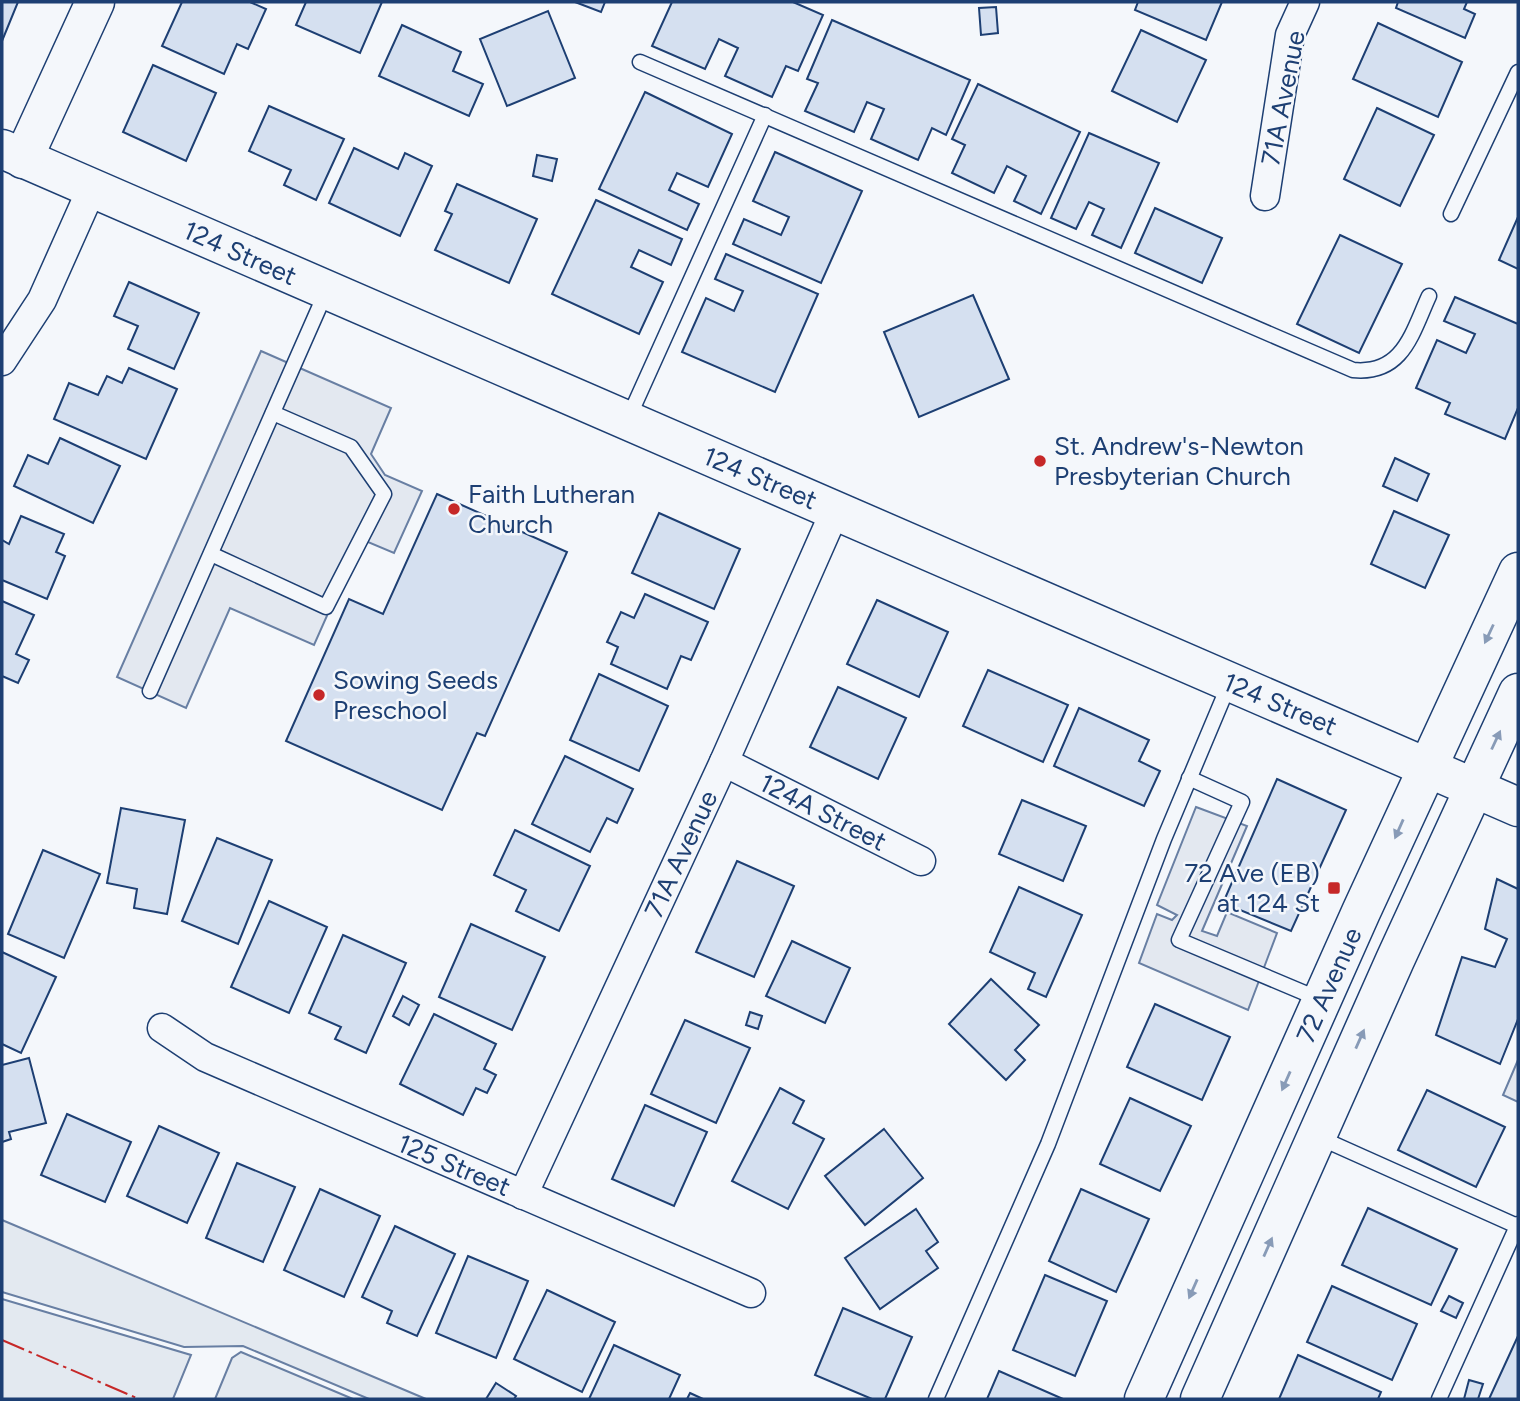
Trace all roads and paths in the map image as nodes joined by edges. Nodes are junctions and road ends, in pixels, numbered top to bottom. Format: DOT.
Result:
graph roads {
  1 [pos="95,2"];
  2 [pos="1305,2"];
  3 [pos="640,62"];
  4 [pos="1518,72"];
  5 [pos="765,115"];
  6 [pos="13,154"];
  7 [pos="92,188"];
  8 [pos="1265,196"];
  9 [pos="1451,214"];
  10 [pos="327,290"];
  11 [pos="1429,296"];
  12 [pos="2,361"];
  13 [pos="273,414"];
  14 [pos="627,421"];
  15 [pos="835,511"];
  16 [pos="211,554"];
  17 [pos="1518,572"];
  18 [pos="1230,682"];
  19 [pos="150,691"];
  20 [pos="1518,692"];
  21 [pos="724,762"];
  22 [pos="1428,767"];
  23 [pos="1189,778"];
  24 [pos="1475,787"];
  25 [pos="1518,807"];
  26 [pos="921,861"];
  27 [pos="1322,1000"];
  28 [pos="162,1028"];
  29 [pos="1317,1137"];
  30 [pos="523,1195"];
  31 [pos="1518,1225"];
  32 [pos="751,1293"];
  33 [pos="936,1399"];
  34 [pos="1144,1399"];
  35 [pos="1200,1399"];
  36 [pos="1439,1399"];
  1 -- 6 [label="street"];
  2 -- 8 [label="street, 71A Avenue"];
  3 -- 5 [label="lane"];
  4 -- 9 [label="lane"];
  5 -- 11 [label="lane"];
  5 -- 14 [label="lane"];
  6 -- 7 [label="street, 124 Street"];
  7 -- 10 [label="street, 124 Street"];
  7 -- 12 [label="street"];
  10 -- 13 [label="lane"];
  10 -- 14 [label="street, 124 Street"];
  13 -- 16 [label="lane"];
  13 -- 16 [label="lane"];
  14 -- 15 [label="street, 124 Street"];
  15 -- 18 [label="street, 124 Street"];
  15 -- 21 [label="street, 71A Avenue"];
  16 -- 19 [label="lane"];
  17 -- 22 [label="street, 72 Avenue, one-way"];
  18 -- 22 [label="street, 124 Street"];
  18 -- 23 [label="lane"];
  24 -- 20 [label="street, 72 Avenue, one-way"];
  21 -- 26 [label="street, 124A Street"];
  21 -- 30 [label="street, 71A Avenue"];
  22 -- 24 [label="street, 124 Street"];
  22 -- 27 [label="street, 72 Avenue, one-way"];
  23 -- 27 [label="lane"];
  23 -- 33 [label="lane"];
  24 -- 25 [label="street, 124 Street"];
  29 -- 24 [label="street, 72 Avenue, one-way"];
  27 -- 34 [label="street, 72 Avenue, one-way"];
  28 -- 30 [label="street, 125 Street"];
  29 -- 31 [label="lane"];
  35 -- 29 [label="street, 72 Avenue, one-way"];
  30 -- 32 [label="street, 125 Street"];
  31 -- 36 [label="lane"];
}
